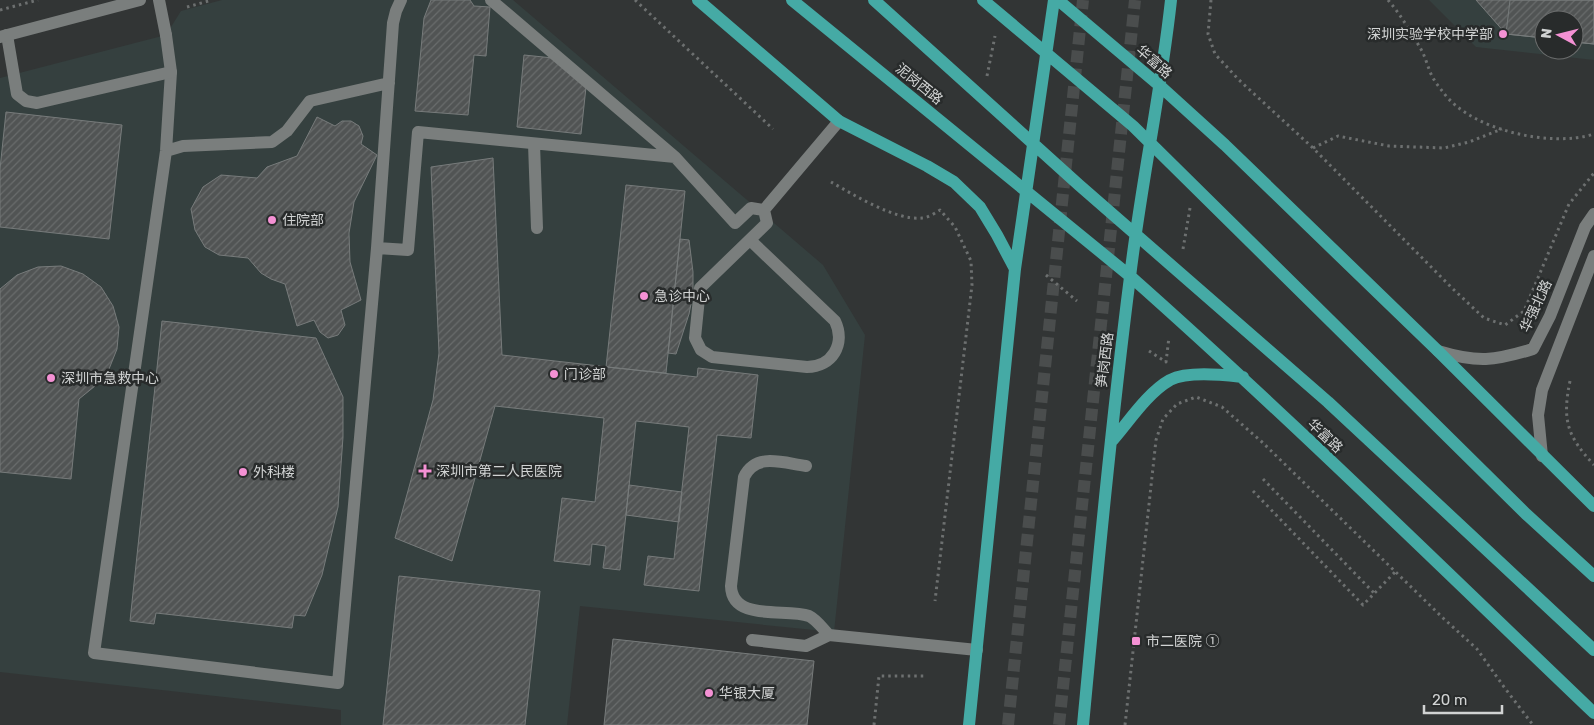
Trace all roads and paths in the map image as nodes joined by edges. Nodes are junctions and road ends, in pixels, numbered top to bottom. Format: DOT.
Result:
graph roads {
  1 [pos="38,0"];
  2 [pos="140,0"];
  3 [pos="159,0"];
  4 [pos="212,0"];
  5 [pos="401,0"];
  6 [pos="491,0"];
  7 [pos="635,0"];
  8 [pos="698,0"];
  9 [pos="792,0"];
  10 [pos="874,0"];
  11 [pos="984,0"];
  12 [pos="1054,0"];
  13 [pos="1058,0"];
  14 [pos="1171,0"];
  15 [pos="1211,0"];
  16 [pos="1388,0"];
  17 [pos="187,7"];
  18 [pos="0,10"];
  19 [pos="995,32"];
  20 [pos="4,36"];
  21 [pos="170,72"];
  22 [pos="987,78"];
  23 [pos="389,83"];
  24 [pos="1160,86"];
  25 [pos="839,121"];
  26 [pos="773,129"];
  27 [pos="1502,129"];
  28 [pos="1594,134"];
  29 [pos="534,144"];
  30 [pos="1313,148"];
  31 [pos="166,151"];
  32 [pos="675,157"];
  33 [pos="1594,173"];
  34 [pos="831,182"];
  35 [pos="1026,191"];
  36 [pos="1191,206"];
  37 [pos="764,210"];
  38 [pos="1594,214"];
  39 [pos="537,228"];
  40 [pos="750,240"];
  41 [pos="377,248"];
  42 [pos="1184,249"];
  43 [pos="1594,256"];
  44 [pos="1015,269"];
  45 [pos="1046,275"];
  46 [pos="1130,276"];
  47 [pos="1077,301"];
  48 [pos="1170,335"];
  49 [pos="1149,351"];
  50 [pos="1438,351"];
  51 [pos="1243,377"];
  52 [pos="1570,381"];
  53 [pos="1111,443"];
  54 [pos="1542,456"];
  55 [pos="1594,465"];
  56 [pos="806,466"];
  57 [pos="1263,479"];
  58 [pos="1253,491"];
  59 [pos="1594,506"];
  60 [pos="1396,571"];
  61 [pos="1594,576"];
  62 [pos="1374,593"];
  63 [pos="935,601"];
  64 [pos="829,635"];
  65 [pos="752,640"];
  66 [pos="976,650"];
  67 [pos="1594,650"];
  68 [pos="926,676"];
  69 [pos="1594,713"];
  70 [pos="874,725"];
  71 [pos="969,725"];
  72 [pos="1084,725"];
  73 [pos="1125,725"];
  74 [pos="1533,725"];
  1 -- 18 [label="path"];
  2 -- 20 [label="main road"];
  3 -- 21 [label="main road"];
  4 -- 17 [label="path"];
  5 -- 23 [label="main road"];
  6 -- 32 [label="main road"];
  7 -- 26 [label="path"];
  8 -- 25 [label="main road"];
  9 -- 35 [label="main road, 泥岗西路"];
  10 -- 67 [label="main road, 华富路"];
  11 -- 61 [label="main road"];
  12 -- 35 [label="main road"];
  13 -- 24 [label="main road, 华富路"];
  14 -- 24 [label="main road, 笋岗西路"];
  15 -- 30 [label="path"];
  16 -- 27 [label="path"];
  19 -- 22 [label="path"];
  20 -- 21 [label="main road"];
  21 -- 31 [label="main road"];
  23 -- 31 [label="main road"];
  23 -- 41 [label="main road"];
  24 -- 46 [label="main road, 笋岗西路"];
  24 -- 50 [label="main road, 华富路"];
  25 -- 37 [label="main road"];
  25 -- 44 [label="main road"];
  27 -- 28 [label="path"];
  27 -- 30 [label="path"];
  29 -- 32 [label="main road"];
  29 -- 39 [label="main road"];
  29 -- 41 [label="main road"];
  30 -- 33 [label="path"];
  31 -- 41 [label="main road"];
  32 -- 37 [label="main road"];
  34 -- 63 [label="path"];
  35 -- 44 [label="main road"];
  35 -- 46 [label="main road, 华富路"];
  36 -- 42 [label="path"];
  37 -- 40 [label="main road"];
  38 -- 50 [label="main road, 华强北路"];
  40 -- 40 [label="main road"];
  43 -- 54 [label="main road"];
  44 -- 66 [label="main road"];
  45 -- 47 [label="path"];
  46 -- 51 [label="main road, 华富路"];
  46 -- 53 [label="main road, 笋岗西路"];
  48 -- 49 [label="path"];
  50 -- 54 [label="main road, 华富路"];
  51 -- 53 [label="main road"];
  51 -- 69 [label="main road, 华富路"];
  52 -- 55 [label="path"];
  53 -- 72 [label="main road, 笋岗西路"];
  54 -- 59 [label="main road, 华富路"];
  56 -- 64 [label="main road"];
  57 -- 62 [label="path"];
  58 -- 62 [label="path"];
  60 -- 62 [label="path"];
  60 -- 73 [label="path"];
  60 -- 74 [label="path"];
  64 -- 65 [label="main road"];
  64 -- 66 [label="main road"];
  66 -- 71 [label="main road"];
  68 -- 70 [label="path"];
}
